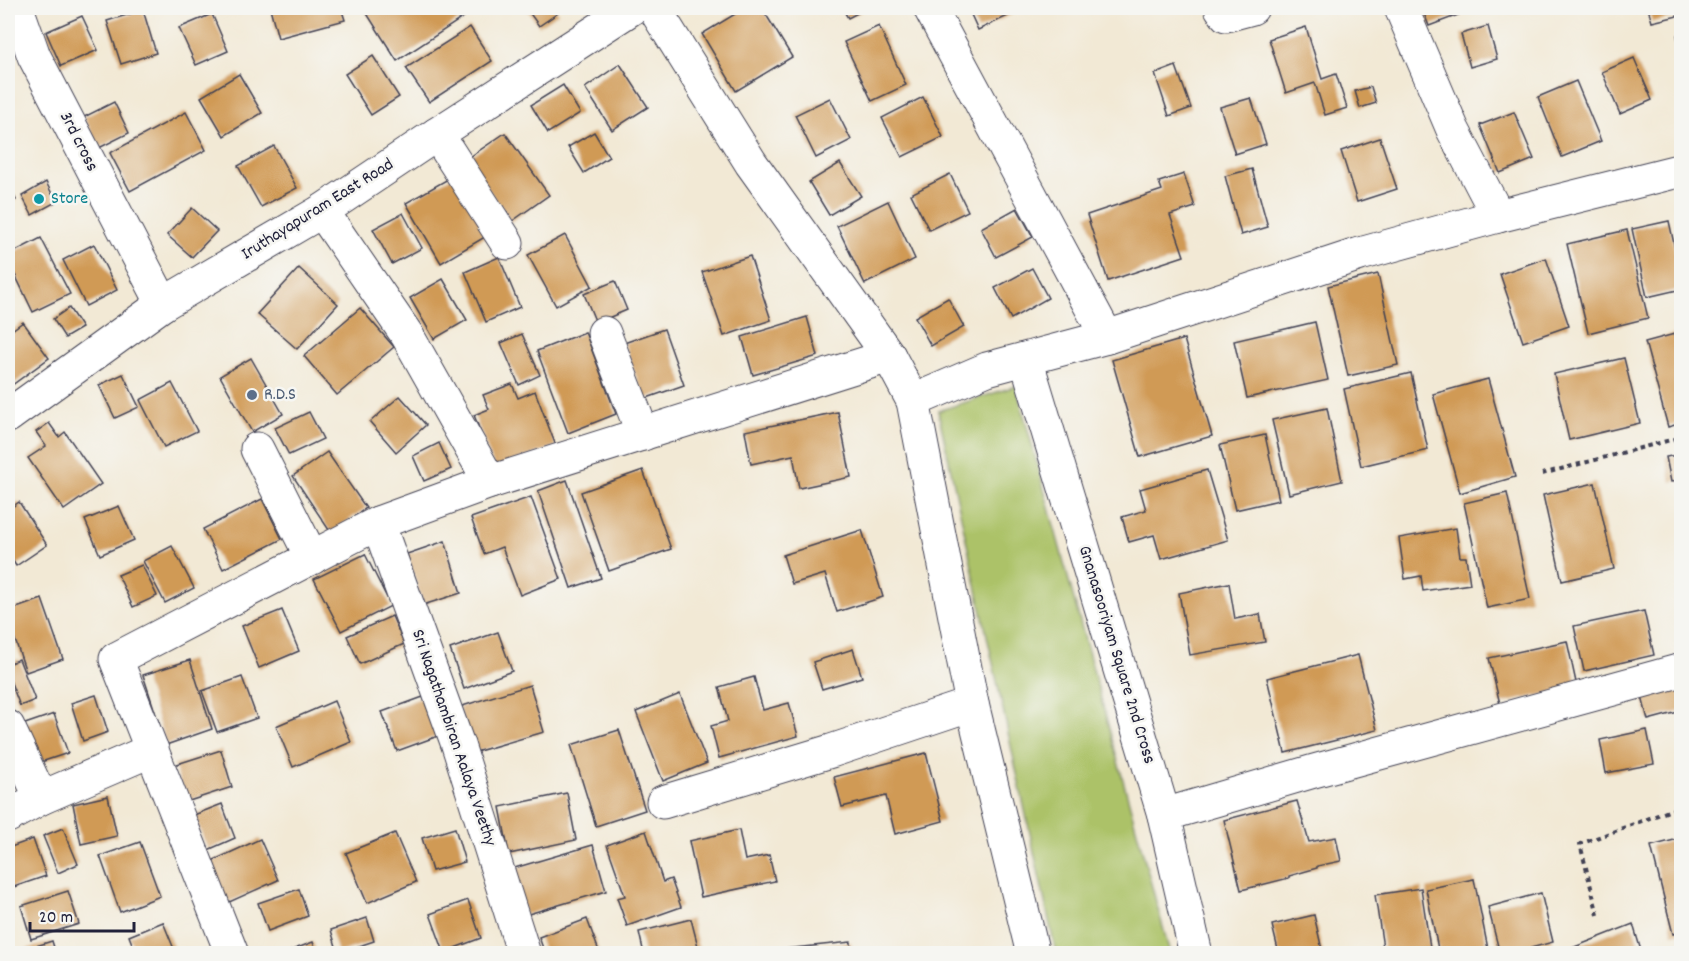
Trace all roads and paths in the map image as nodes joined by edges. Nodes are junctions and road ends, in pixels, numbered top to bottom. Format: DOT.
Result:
graph roads {
  1 [pos="18,8"];
  2 [pos="654,8"];
  3 [pos="930,8"];
  4 [pos="1221,8"];
  5 [pos="1252,8"];
  6 [pos="1401,8"];
  7 [pos="617,11"];
  8 [pos="437,134"];
  9 [pos="1682,170"];
  10 [pos="322,211"];
  11 [pos="1498,216"];
  12 [pos="507,243"];
  13 [pos="163,304"];
  14 [pos="604,333"];
  15 [pos="1107,337"];
  16 [pos="889,356"];
  17 [pos="1026,359"];
  18 [pos="913,401"];
  19 [pos="8,416"];
  20 [pos="643,434"];
  21 [pos="1682,437"];
  22 [pos="257,449"];
  23 [pos="1542,474"];
  24 [pos="490,482"];
  25 [pos="378,523"];
  26 [pos="312,558"];
  27 [pos="1682,670"];
  28 [pos="972,704"];
  29 [pos="8,727"];
  30 [pos="152,750"];
  31 [pos="41,798"];
  32 [pos="663,802"];
  33 [pos="1682,806"];
  34 [pos="8,816"];
  35 [pos="1164,816"];
  36 [pos="1598,915"];
  37 [pos="232,954"];
  38 [pos="524,954"];
  39 [pos="1033,954"];
  40 [pos="1196,954"];
  1 -- 13 [label="street, 3rd cross"];
  2 -- 16 [label="street"];
  3 -- 15 [label="street"];
  4 -- 5 [label="street"];
  6 -- 11 [label="street"];
  7 -- 8 [label="street, Iruthayapuram East Road"];
  8 -- 10 [label="street, Iruthayapuram East Road"];
  8 -- 12 [label="street"];
  9 -- 11 [label="street"];
  10 -- 13 [label="street, Iruthayapuram East Road"];
  10 -- 24 [label="street"];
  11 -- 15 [label="street"];
  13 -- 19 [label="street, Iruthayapuram East Road"];
  14 -- 20 [label="street"];
  15 -- 17 [label="street"];
  16 -- 18 [label="street"];
  16 -- 20 [label="street"];
  17 -- 18 [label="street"];
  17 -- 35 [label="street, Gnanasooriyam Square 2nd Cross"];
  18 -- 28 [label="street"];
  20 -- 24 [label="street"];
  21 -- 23 [label="path"];
  22 -- 26 [label="street"];
  24 -- 25 [label="street"];
  25 -- 26 [label="street"];
  25 -- 38 [label="street, Sri Nagathambiran Aalaya Veethy"];
  26 -- 30 [label="street"];
  27 -- 35 [label="street"];
  28 -- 32 [label="street"];
  28 -- 39 [label="street"];
  29 -- 31 [label="street"];
  30 -- 31 [label="street"];
  30 -- 37 [label="street"];
  31 -- 34 [label="street"];
  33 -- 36 [label="path"];
  35 -- 40 [label="street, Gnanasooriyam Square 2nd Cross"];
}
